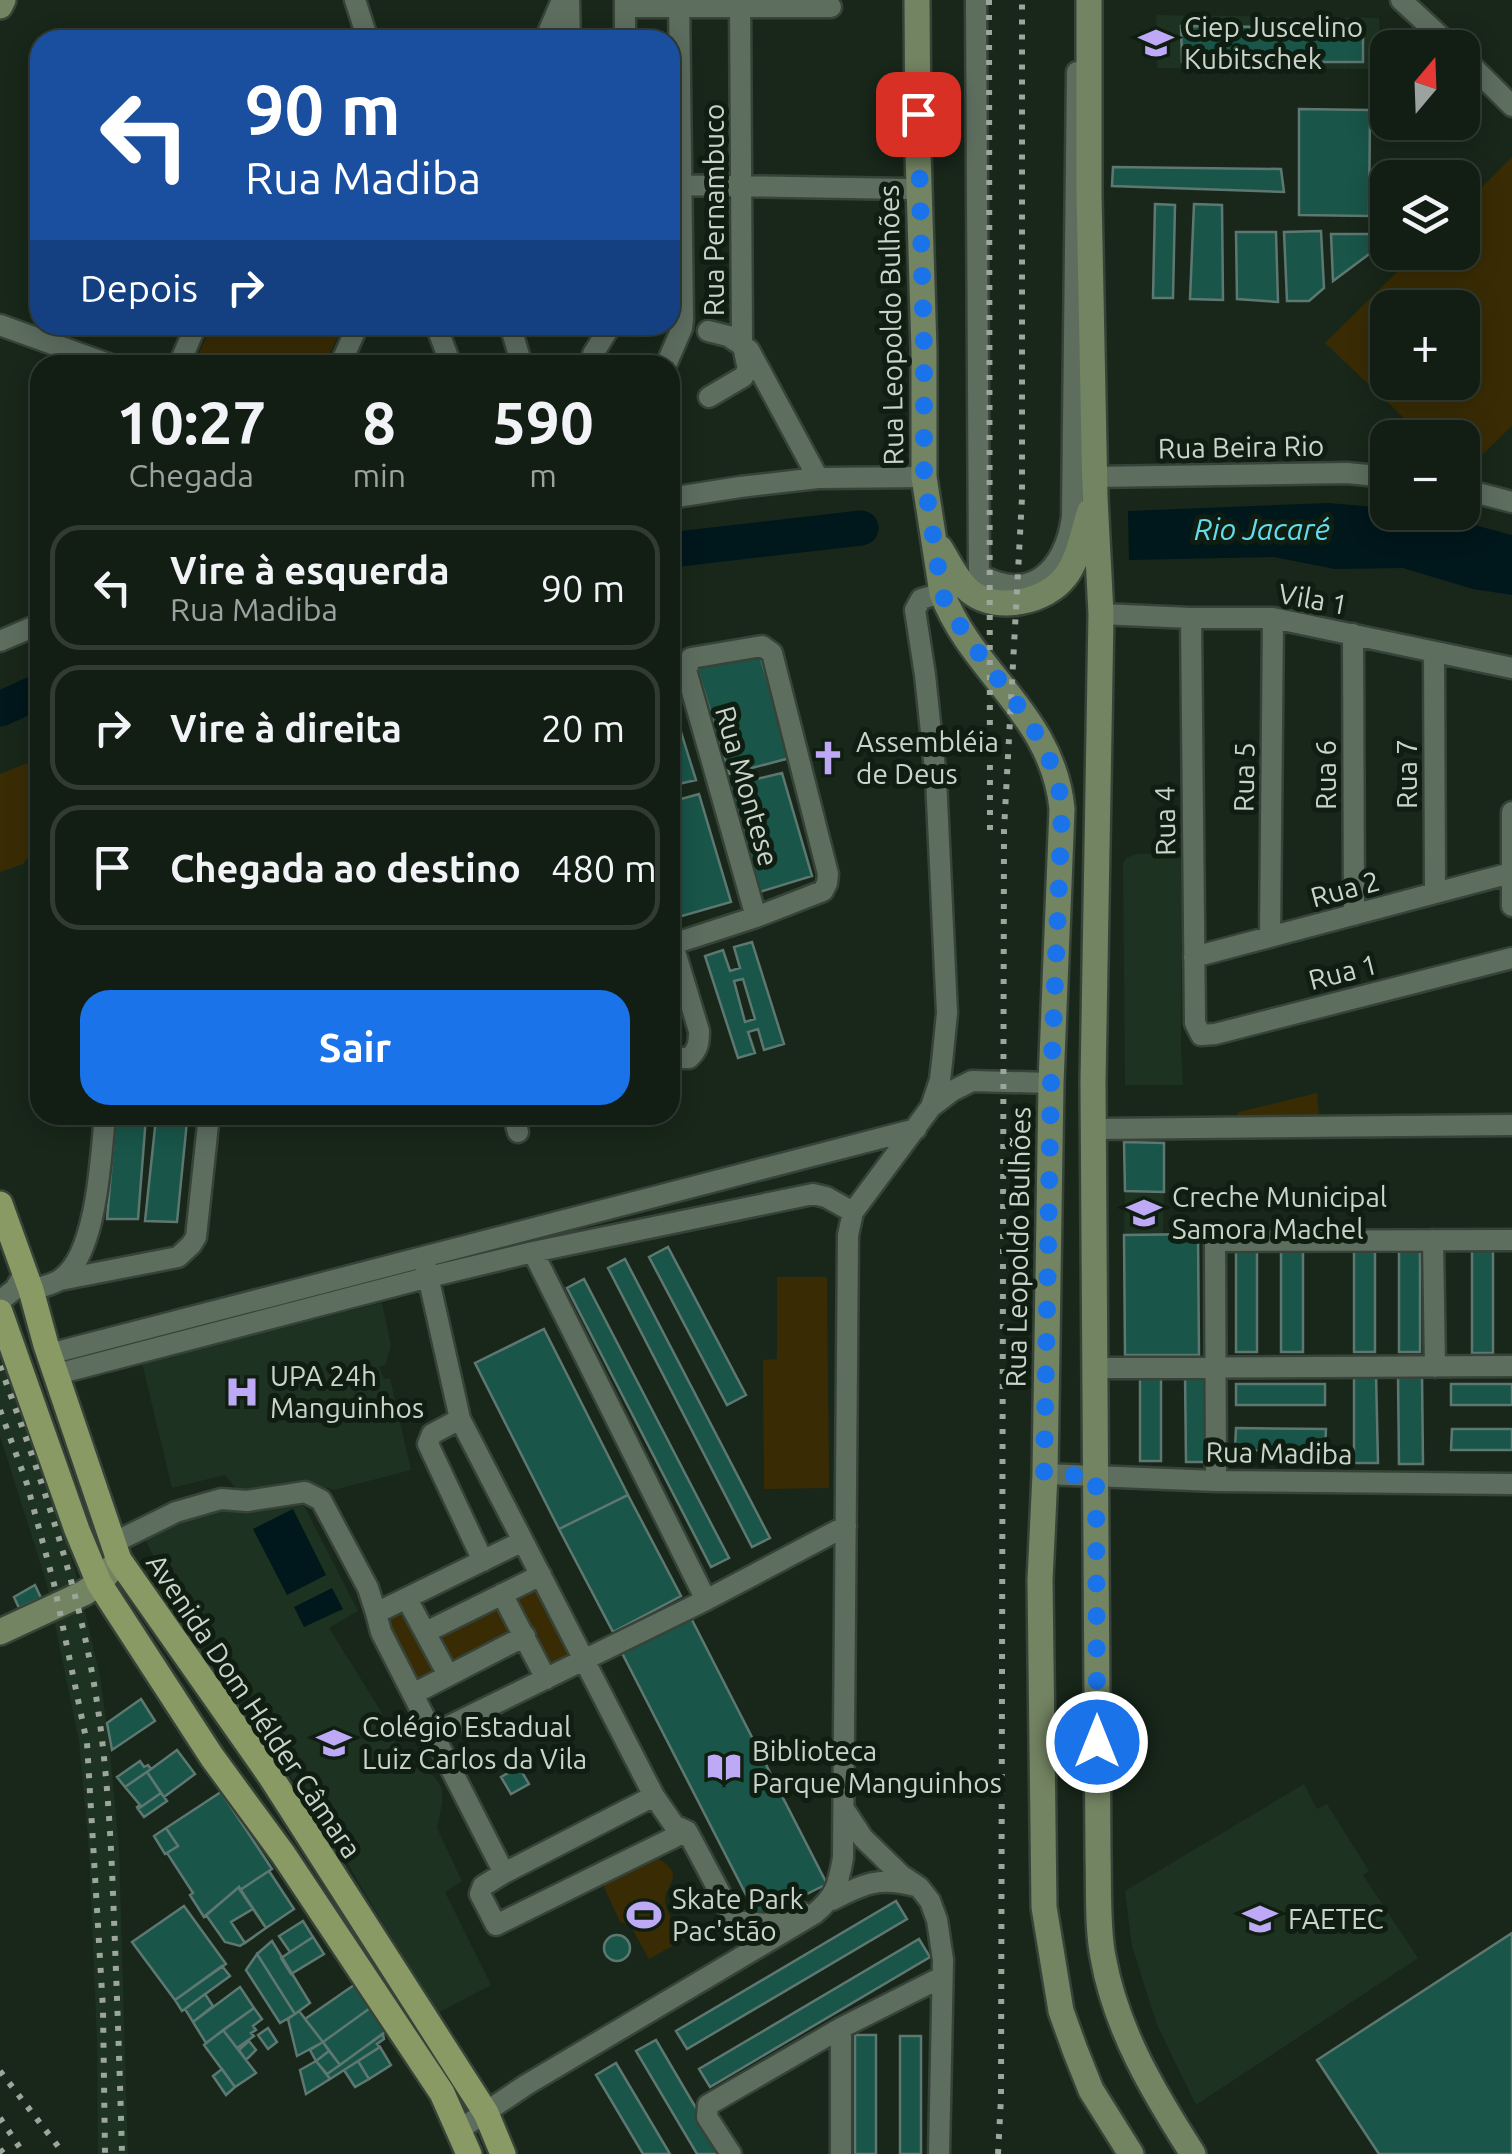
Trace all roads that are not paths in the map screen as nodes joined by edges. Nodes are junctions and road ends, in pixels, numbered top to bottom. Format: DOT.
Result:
graph roads {
  1 [pos="355,0"];
  2 [pos="566,0"];
  3 [pos="918,0"];
  4 [pos="976,0"];
  5 [pos="1076,0"];
  6 [pos="1089,0"];
  7 [pos="1401,0"];
  8 [pos="626,3"];
  9 [pos="679,4"];
  10 [pos="740,4"];
  11 [pos="831,8"];
  12 [pos="365,30"];
  13 [pos="550,30"];
  14 [pos="569,30"];
  15 [pos="625,30"];
  16 [pos="679,30"];
  17 [pos="1434,30"];
  18 [pos="1480,74"];
  19 [pos="1512,106"];
  20 [pos="680,185"];
  21 [pos="740,186"];
  22 [pos="907,189"];
  23 [pos="680,261"];
  24 [pos="0,325"];
  25 [pos="708,331"];
  26 [pos="680,333"];
  27 [pos="605,335"];
  28 [pos="745,347"];
  29 [pos="593,354"];
  30 [pos="82,355"];
  31 [pos="709,397"];
  32 [pos="1370,475"];
  33 [pos="924,477"];
  34 [pos="818,478"];
  35 [pos="1095,487"];
  36 [pos="1480,494"];
  37 [pos="680,496"];
  38 [pos="1512,502"];
  39 [pos="935,540"];
  40 [pos="942,593"];
  41 [pos="1101,614"];
  42 [pos="1190,618"];
  43 [pos="1273,618"];
  44 [pos="30,628"];
  45 [pos="1353,634"];
  46 [pos="0,641"];
  47 [pos="1434,654"];
  48 [pos="1512,668"];
  49 [pos="1512,812"];
  50 [pos="1511,874"];
  51 [pos="1435,894"];
  52 [pos="1512,906"];
  53 [pos="1354,915"];
  54 [pos="756,917"];
  55 [pos="1270,937"];
  56 [pos="680,938"];
  57 [pos="1194,957"];
  58 [pos="1512,958"];
  59 [pos="680,969"];
  60 [pos="1195,1022"];
  61 [pos="680,1058"];
  62 [pos="1051,1083"];
  63 [pos="931,1107"];
  64 [pos="104,1125"];
  65 [pos="214,1125"];
  66 [pos="1512,1125"];
  67 [pos="1095,1128"];
  68 [pos="916,1130"];
  69 [pos="0,1204"];
  70 [pos="852,1212"];
  71 [pos="1433,1240"];
  72 [pos="1512,1240"];
  73 [pos="533,1252"];
  74 [pos="426,1267"];
  75 [pos="60,1280"];
  76 [pos="28,1281"];
  77 [pos="0,1301"];
  78 [pos="0,1312"];
  79 [pos="53,1364"];
  80 [pos="1512,1366"];
  81 [pos="1435,1367"];
  82 [pos="1096,1368"];
  83 [pos="1217,1369"];
  84 [pos="460,1420"];
  85 [pos="1044,1474"];
  86 [pos="1096,1476"];
  87 [pos="1216,1480"];
  88 [pos="1512,1484"];
  89 [pos="846,1526"];
  90 [pos="523,1541"];
  91 [pos="116,1552"];
  92 [pos="483,1560"];
  93 [pos="540,1575"];
  94 [pos="99,1583"];
  95 [pos="502,1594"];
  96 [pos="407,1599"];
  97 [pos="706,1600"];
  98 [pos="376,1613"];
  99 [pos="0,1632"];
  100 [pos="426,1632"];
  101 [pos="525,1636"];
  102 [pos="583,1661"];
  103 [pos="448,1675"];
  104 [pos="546,1679"];
  105 [pos="413,1694"];
  106 [pos="432,1734"];
  107 [pos="654,1796"];
  108 [pos="843,1808"];
  109 [pos="687,1830"];
  110 [pos="504,1874"];
  111 [pos="919,1887"];
  112 [pos="827,1903"];
  113 [pos="942,1977"];
  114 [pos="841,2028"];
  115 [pos="486,2113"];
  116 [pos="459,2130"];
  117 [pos="469,2154"];
  118 [pos="504,2154"];
  119 [pos="731,2154"];
  120 [pos="841,2154"];
  121 [pos="939,2154"];
  122 [pos="1131,2154"];
  123 [pos="1193,2154"];
  1 -- 12 [label="street"];
  2 -- 13 [label="street"];
  2 -- 14 [label="street"];
  3 -- 33 [label="main road, Rua Leopoldo Bulhões"];
  4 -- 5 [label="street"];
  6 -- 35 [label="main road"];
  7 -- 17 [label="street"];
  8 -- 9 [label="street"];
  8 -- 15 [label="street"];
  9 -- 10 [label="street"];
  9 -- 16 [label="street"];
  10 -- 11 [label="street"];
  10 -- 21 [label="street, Rua Pernambuco"];
  18 -- 19 [label="street"];
  20 -- 21 [label="street"];
  21 -- 22 [label="street"];
  21 -- 28 [label="street, Rua Pernambuco"];
  23 -- 26 [label="street"];
  24 -- 30 [label="street"];
  25 -- 28 [label="street"];
  27 -- 29 [label="street"];
  28 -- 31 [label="street, Rua Pernambuco"];
  28 -- 34 [label="street"];
  32 -- 35 [label="street, Rua Beira Rio"];
  33 -- 34 [label="street"];
  33 -- 39 [label="main road, Rua Leopoldo Bulhões"];
  34 -- 37 [label="street"];
  35 -- 39 [label="main road"];
  35 -- 41 [label="main road"];
  36 -- 38 [label="street"];
  39 -- 40 [label="main road, Rua Leopoldo Bulhões"];
  40 -- 62 [label="main road, Rua Leopoldo Bulhões"];
  40 -- 63 [label="street"];
  41 -- 42 [label="street, Vila 1"];
  41 -- 67 [label="main road"];
  42 -- 43 [label="street, Vila 1"];
  42 -- 57 [label="street, Rua 4"];
  43 -- 45 [label="street, Vila 1"];
  43 -- 55 [label="street, Rua 5"];
  44 -- 46 [label="street"];
  45 -- 47 [label="street, Vila 1"];
  45 -- 53 [label="street, Rua 6"];
  47 -- 48 [label="street, Vila 1"];
  47 -- 51 [label="street, Rua 7"];
  49 -- 50 [label="street"];
  50 -- 51 [label="street, Rua 2"];
  50 -- 52 [label="street"];
  51 -- 53 [label="street, Rua 2"];
  53 -- 55 [label="street, Rua 2"];
  54 -- 54 [label="street, Rua Montese"];
  54 -- 56 [label="street"];
  55 -- 57 [label="street, Rua 2"];
  57 -- 60 [label="street, Rua 4"];
  58 -- 60 [label="street, Rua 1"];
  59 -- 61 [label="street"];
  62 -- 63 [label="street"];
  62 -- 85 [label="main road, Rua Leopoldo Bulhões"];
  63 -- 68 [label="street"];
  64 -- 75 [label="street"];
  65 -- 75 [label="street"];
  66 -- 67 [label="street"];
  67 -- 82 [label="main road"];
  68 -- 70 [label="street"];
  68 -- 74 [label="street"];
  69 -- 76 [label="main road, Avenida Dom Hélder Câmara"];
  70 -- 73 [label="street"];
  70 -- 89 [label="street"];
  71 -- 72 [label="street"];
  71 -- 81 [label="street"];
  71 -- 83 [label="street"];
  73 -- 74 [label="street"];
  73 -- 97 [label="street"];
  74 -- 79 [label="street"];
  74 -- 84 [label="street"];
  75 -- 76 [label="street"];
  76 -- 77 [label="street"];
  76 -- 79 [label="main road, Avenida Dom Hélder Câmara"];
  78 -- 94 [label="main road"];
  79 -- 91 [label="main road, Avenida Dom Hélder Câmara"];
  80 -- 81 [label="street"];
  81 -- 83 [label="street"];
  82 -- 83 [label="street"];
  82 -- 86 [label="main road"];
  83 -- 87 [label="street"];
  84 -- 90 [label="street"];
  84 -- 92 [label="street"];
  85 -- 86 [label="street, Rua Madiba"];
  85 -- 122 [label="main road, Rua Leopoldo Bulhões"];
  86 -- 87 [label="street, Rua Madiba"];
  86 -- 123 [label="main road"];
  87 -- 88 [label="street, Rua Madiba"];
  89 -- 97 [label="street"];
  89 -- 108 [label="street"];
  90 -- 92 [label="street"];
  90 -- 93 [label="street"];
  91 -- 94 [label="main road"];
  91 -- 98 [label="street"];
  91 -- 115 [label="main road, Avenida Dom Hélder Câmara"];
  92 -- 96 [label="street"];
  93 -- 95 [label="street"];
  93 -- 102 [label="street"];
  94 -- 99 [label="main road"];
  94 -- 116 [label="main road"];
  95 -- 100 [label="street"];
  95 -- 101 [label="street"];
  96 -- 98 [label="street"];
  96 -- 100 [label="street"];
  97 -- 102 [label="street"];
  98 -- 105 [label="street"];
  100 -- 103 [label="street"];
  101 -- 103 [label="street"];
  101 -- 104 [label="street"];
  102 -- 104 [label="street"];
  102 -- 107 [label="street"];
  103 -- 105 [label="street"];
  104 -- 106 [label="street"];
  105 -- 106 [label="street"];
  106 -- 110 [label="street"];
  107 -- 109 [label="street"];
  107 -- 110 [label="street"];
  108 -- 111 [label="street"];
  108 -- 112 [label="street"];
  109 -- 110 [label="street"];
  109 -- 112 [label="street"];
  111 -- 112 [label="street"];
  111 -- 113 [label="street"];
  112 -- 115 [label="street"];
  113 -- 114 [label="street"];
  113 -- 121 [label="street"];
  114 -- 119 [label="street"];
  114 -- 120 [label="street"];
  115 -- 116 [label="street"];
  115 -- 118 [label="main road, Avenida Dom Hélder Câmara"];
  116 -- 117 [label="main road"];
}
